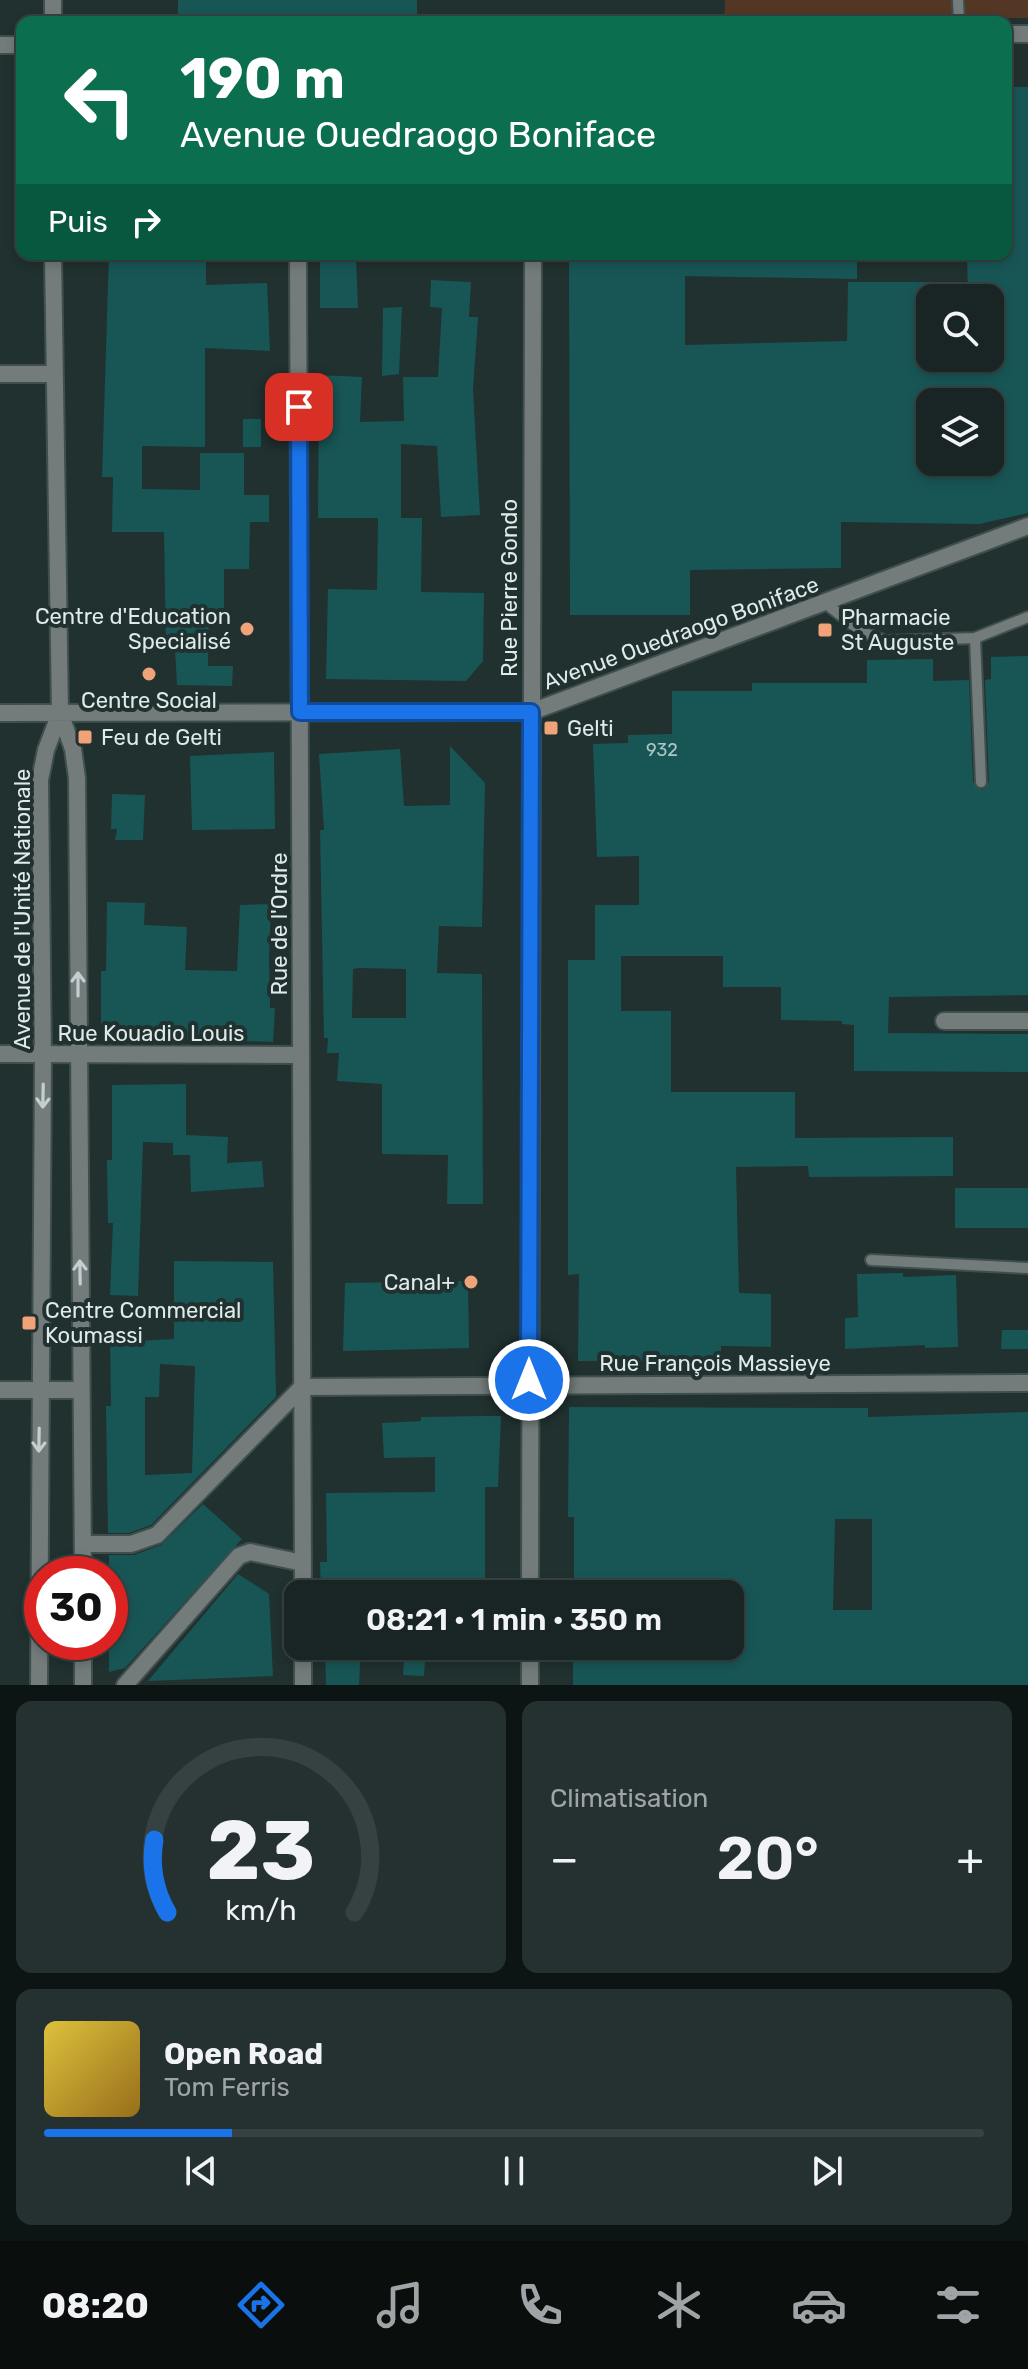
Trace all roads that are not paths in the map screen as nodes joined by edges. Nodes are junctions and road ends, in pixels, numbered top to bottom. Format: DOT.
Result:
graph roads {
  1 [pos="53,260"];
  2 [pos="298,260"];
  3 [pos="533,260"];
  4 [pos="0,374"];
  5 [pos="53,374"];
  6 [pos="1028,526"];
  7 [pos="825,603"];
  8 [pos="1028,617"];
  9 [pos="975,638"];
  10 [pos="300,712"];
  11 [pos="531,712"];
  12 [pos="0,713"];
  13 [pos="60,713"];
  14 [pos="981,782"];
  15 [pos="944,1021"];
  16 [pos="1028,1021"];
  17 [pos="0,1054"];
  18 [pos="43,1054"];
  19 [pos="78,1054"];
  20 [pos="301,1055"];
  21 [pos="871,1260"];
  22 [pos="1028,1268"];
  23 [pos="1028,1383"];
  24 [pos="302,1387"];
  25 [pos="529,1387"];
  26 [pos="39,1389"];
  27 [pos="0,1390"];
  28 [pos="81,1390"];
  29 [pos="83,1544"];
  30 [pos="83,1556"];
  31 [pos="303,1563"];
  32 [pos="303,1580"];
  33 [pos="530,1580"];
  34 [pos="83,1660"];
  35 [pos="303,1660"];
  36 [pos="530,1660"];
  37 [pos="39,1685"];
  38 [pos="83,1685"];
  39 [pos="125,1685"];
  40 [pos="303,1685"];
  41 [pos="530,1685"];
  1 -- 5 [label="street, Avenue de l'Unité Nationale"];
  2 -- 10 [label="street, Rue de l'Ordre"];
  3 -- 11 [label="street, Rue Pierre Gondo"];
  4 -- 5 [label="street"];
  5 -- 13 [label="street, Avenue de l'Unité Nationale"];
  6 -- 7 [label="street, Avenue Ouedraogo Boniface"];
  7 -- 9 [label="lane"];
  7 -- 11 [label="street, Avenue Ouedraogo Boniface"];
  8 -- 9 [label="lane"];
  9 -- 14 [label="lane"];
  10 -- 11 [label="street, Avenue Ouedraogo Boniface"];
  10 -- 13 [label="street, Avenue Ouedraogo Boniface"];
  10 -- 20 [label="street, Rue de l'Ordre"];
  11 -- 25 [label="street, Rue Pierre Gondo"];
  12 -- 13 [label="street, Avenue Ouedraogo Boniface"];
  13 -- 18 [label="street, Avenue de l'Unité Nationale"];
  19 -- 13 [label="street, Avenue de l'Unité Nationale, one-way"];
  15 -- 16 [label="street"];
  17 -- 18 [label="street, Rue Kouadio Louis"];
  18 -- 19 [label="street, Rue Kouadio Louis"];
  18 -- 26 [label="street, Avenue de l'Unité Nationale, one-way"];
  19 -- 20 [label="street, Rue Kouadio Louis"];
  28 -- 19 [label="street, Avenue de l'Unité Nationale, one-way"];
  20 -- 24 [label="street, Rue de l'Ordre"];
  21 -- 22 [label="lane"];
  23 -- 25 [label="street, Rue François Massieye"];
  24 -- 25 [label="street, Rue François Massieye"];
  24 -- 29 [label="street"];
  24 -- 31 [label="street, Rue de l'Ordre"];
  25 -- 33 [label="street, Rue Pierre Gondo"];
  26 -- 27 [label="street"];
  26 -- 28 [label="street"];
  26 -- 37 [label="street, Avenue de l'Unité Nationale, one-way"];
  28 -- 29 [label="street, Avenue de l'Unité Nationale"];
  29 -- 30 [label="street, Avenue de l'Unité Nationale"];
  31 -- 32 [label="street, Rue de l'Ordre"];
  31 -- 39 [label="street"];
  34 -- 38 [label="street"];
  35 -- 40 [label="street"];
  36 -- 41 [label="street"];
}
